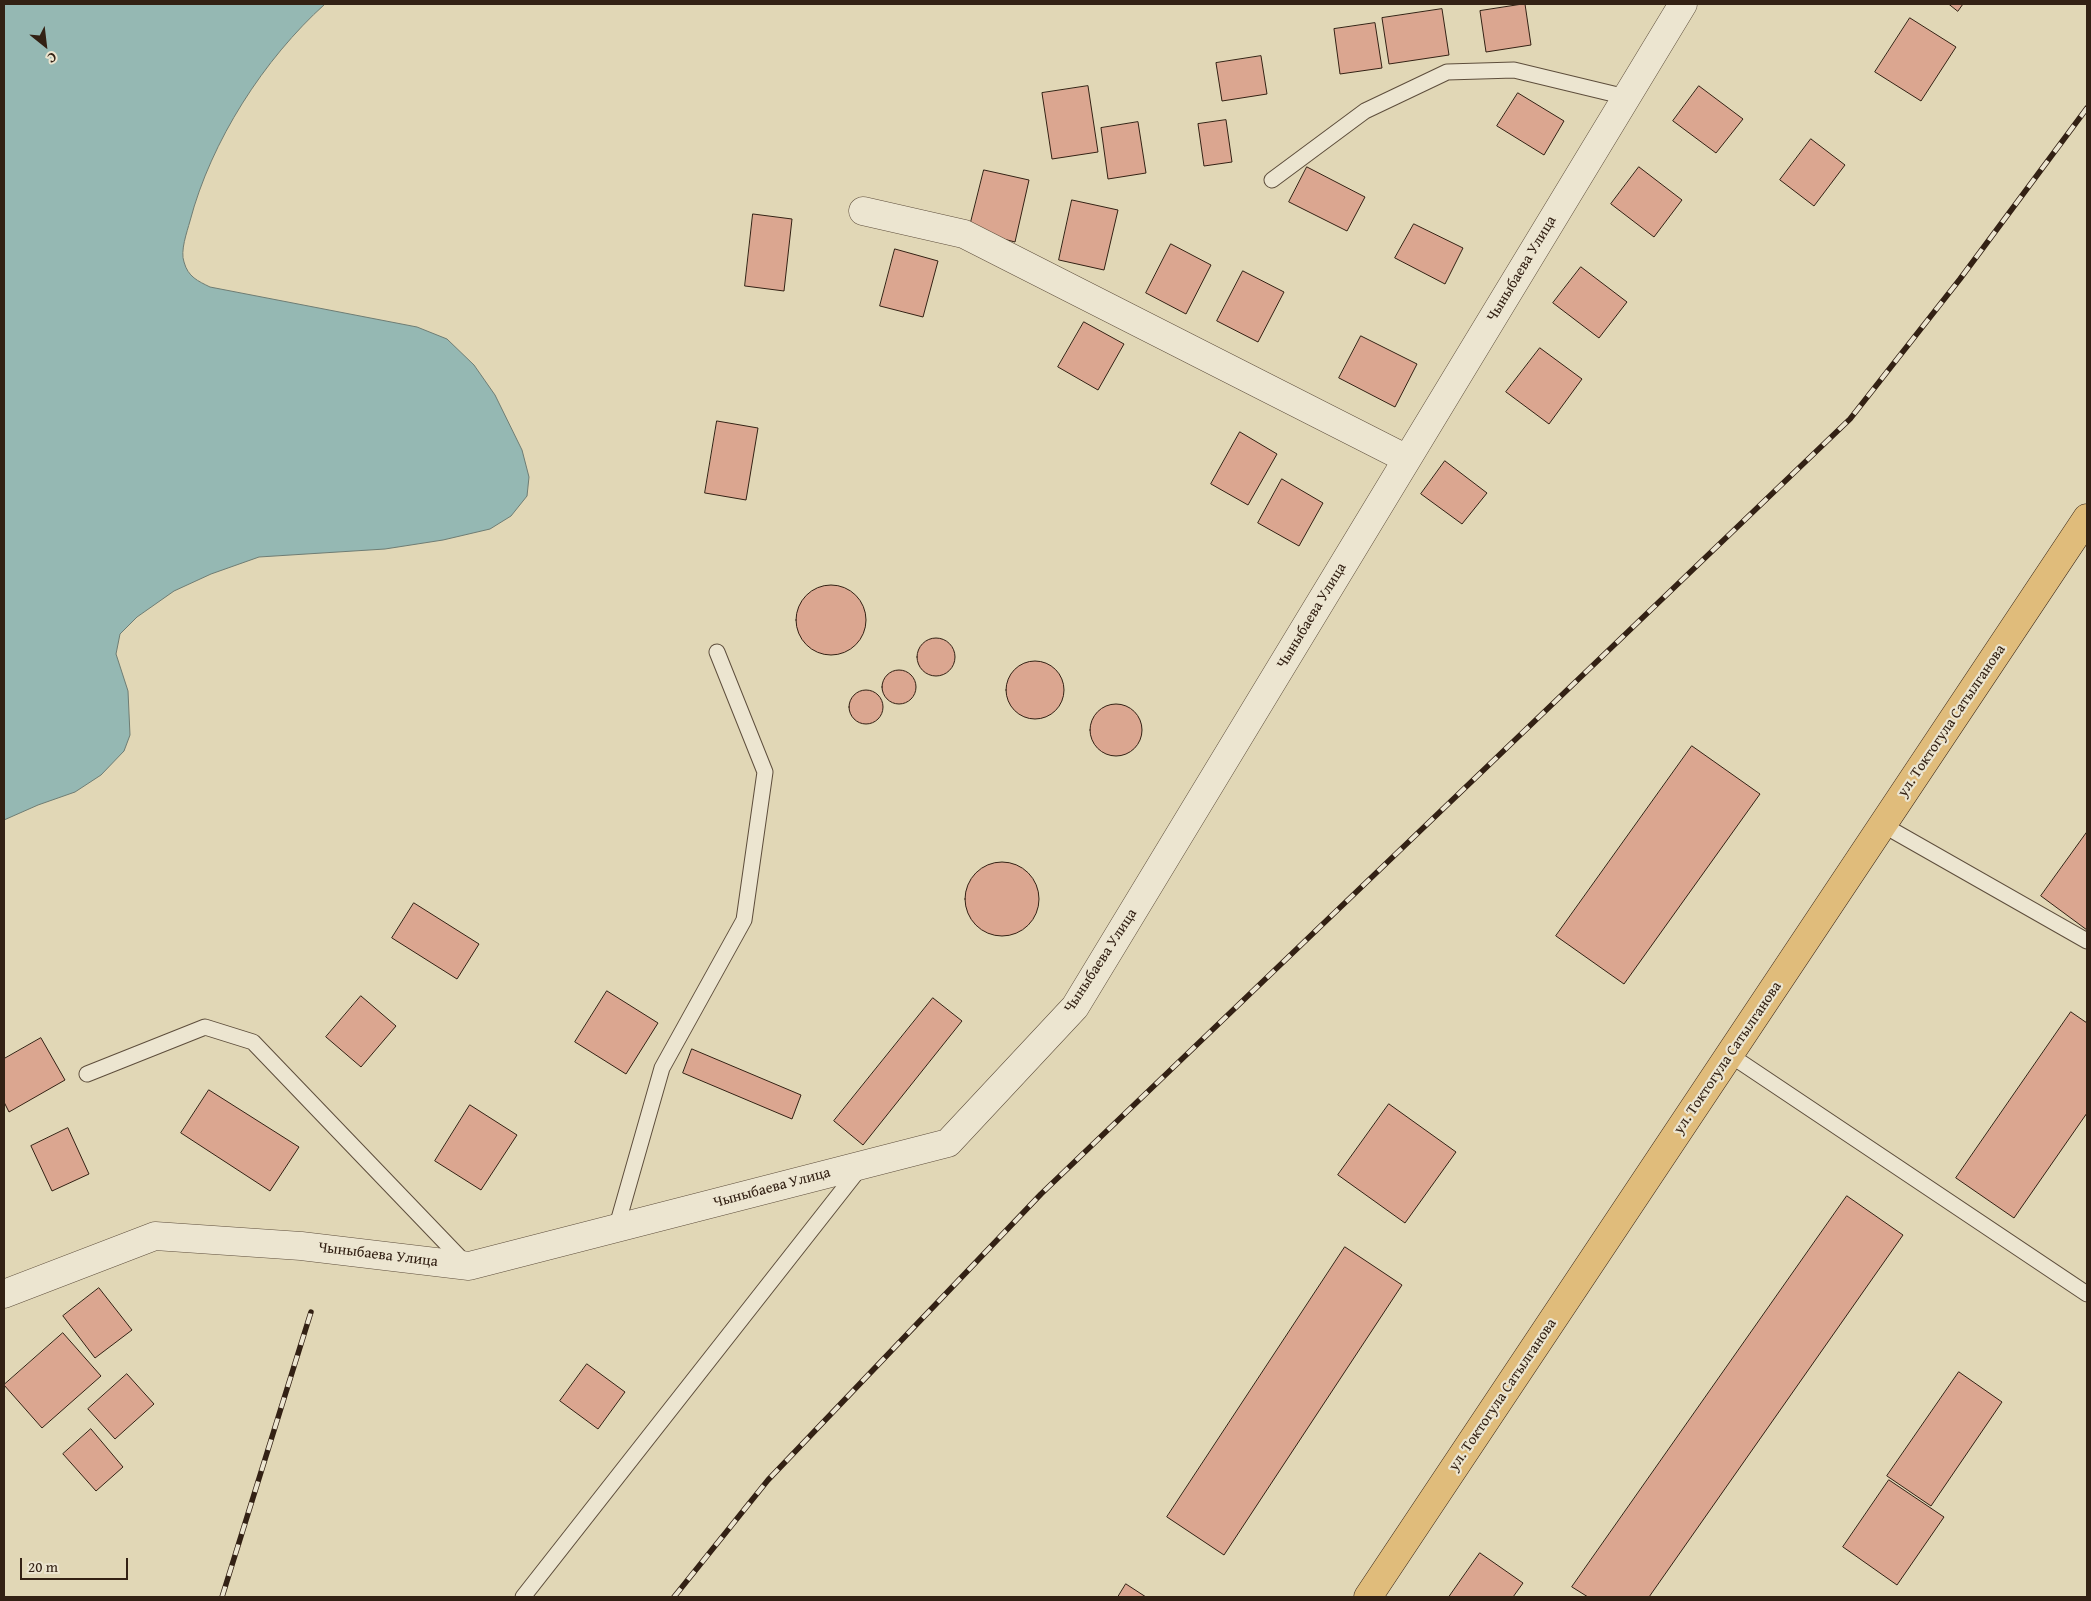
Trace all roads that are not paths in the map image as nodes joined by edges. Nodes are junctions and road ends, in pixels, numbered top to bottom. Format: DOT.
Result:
graph roads {
  1 [pos="1683,4"];
  2 [pos="1626,97"];
  3 [pos="1272,180"];
  4 [pos="863,211"];
  5 [pos="1408,458"];
  6 [pos="2087,518"];
  7 [pos="717,652"];
  8 [pos="1883,825"];
  9 [pos="2087,941"];
  10 [pos="1730,1055"];
  11 [pos="87,1074"];
  12 [pos="863,1164"];
  13 [pos="616,1229"];
  14 [pos="469,1266"];
  15 [pos="4,1294"];
  16 [pos="2087,1294"];
  17 [pos="523,1597"];
  18 [pos="1368,1597"];
  1 -- 2 [label="street, Чыныбаева Улица"];
  2 -- 3 [label="lane"];
  2 -- 5 [label="street, Чыныбаева Улица"];
  4 -- 5 [label="street"];
  5 -- 12 [label="street, Чыныбаева Улица"];
  6 -- 8 [label="main road, ул. Токтогула Сатылганова"];
  7 -- 13 [label="lane"];
  8 -- 9 [label="lane"];
  8 -- 10 [label="main road, ул. Токтогула Сатылганова"];
  10 -- 16 [label="lane"];
  10 -- 18 [label="main road, ул. Токтогула Сатылганова"];
  11 -- 14 [label="lane"];
  12 -- 13 [label="street, Чыныбаева Улица"];
  12 -- 17 [label="lane"];
  13 -- 14 [label="street, Чыныбаева Улица"];
  14 -- 15 [label="street, Чыныбаева Улица"];
}
